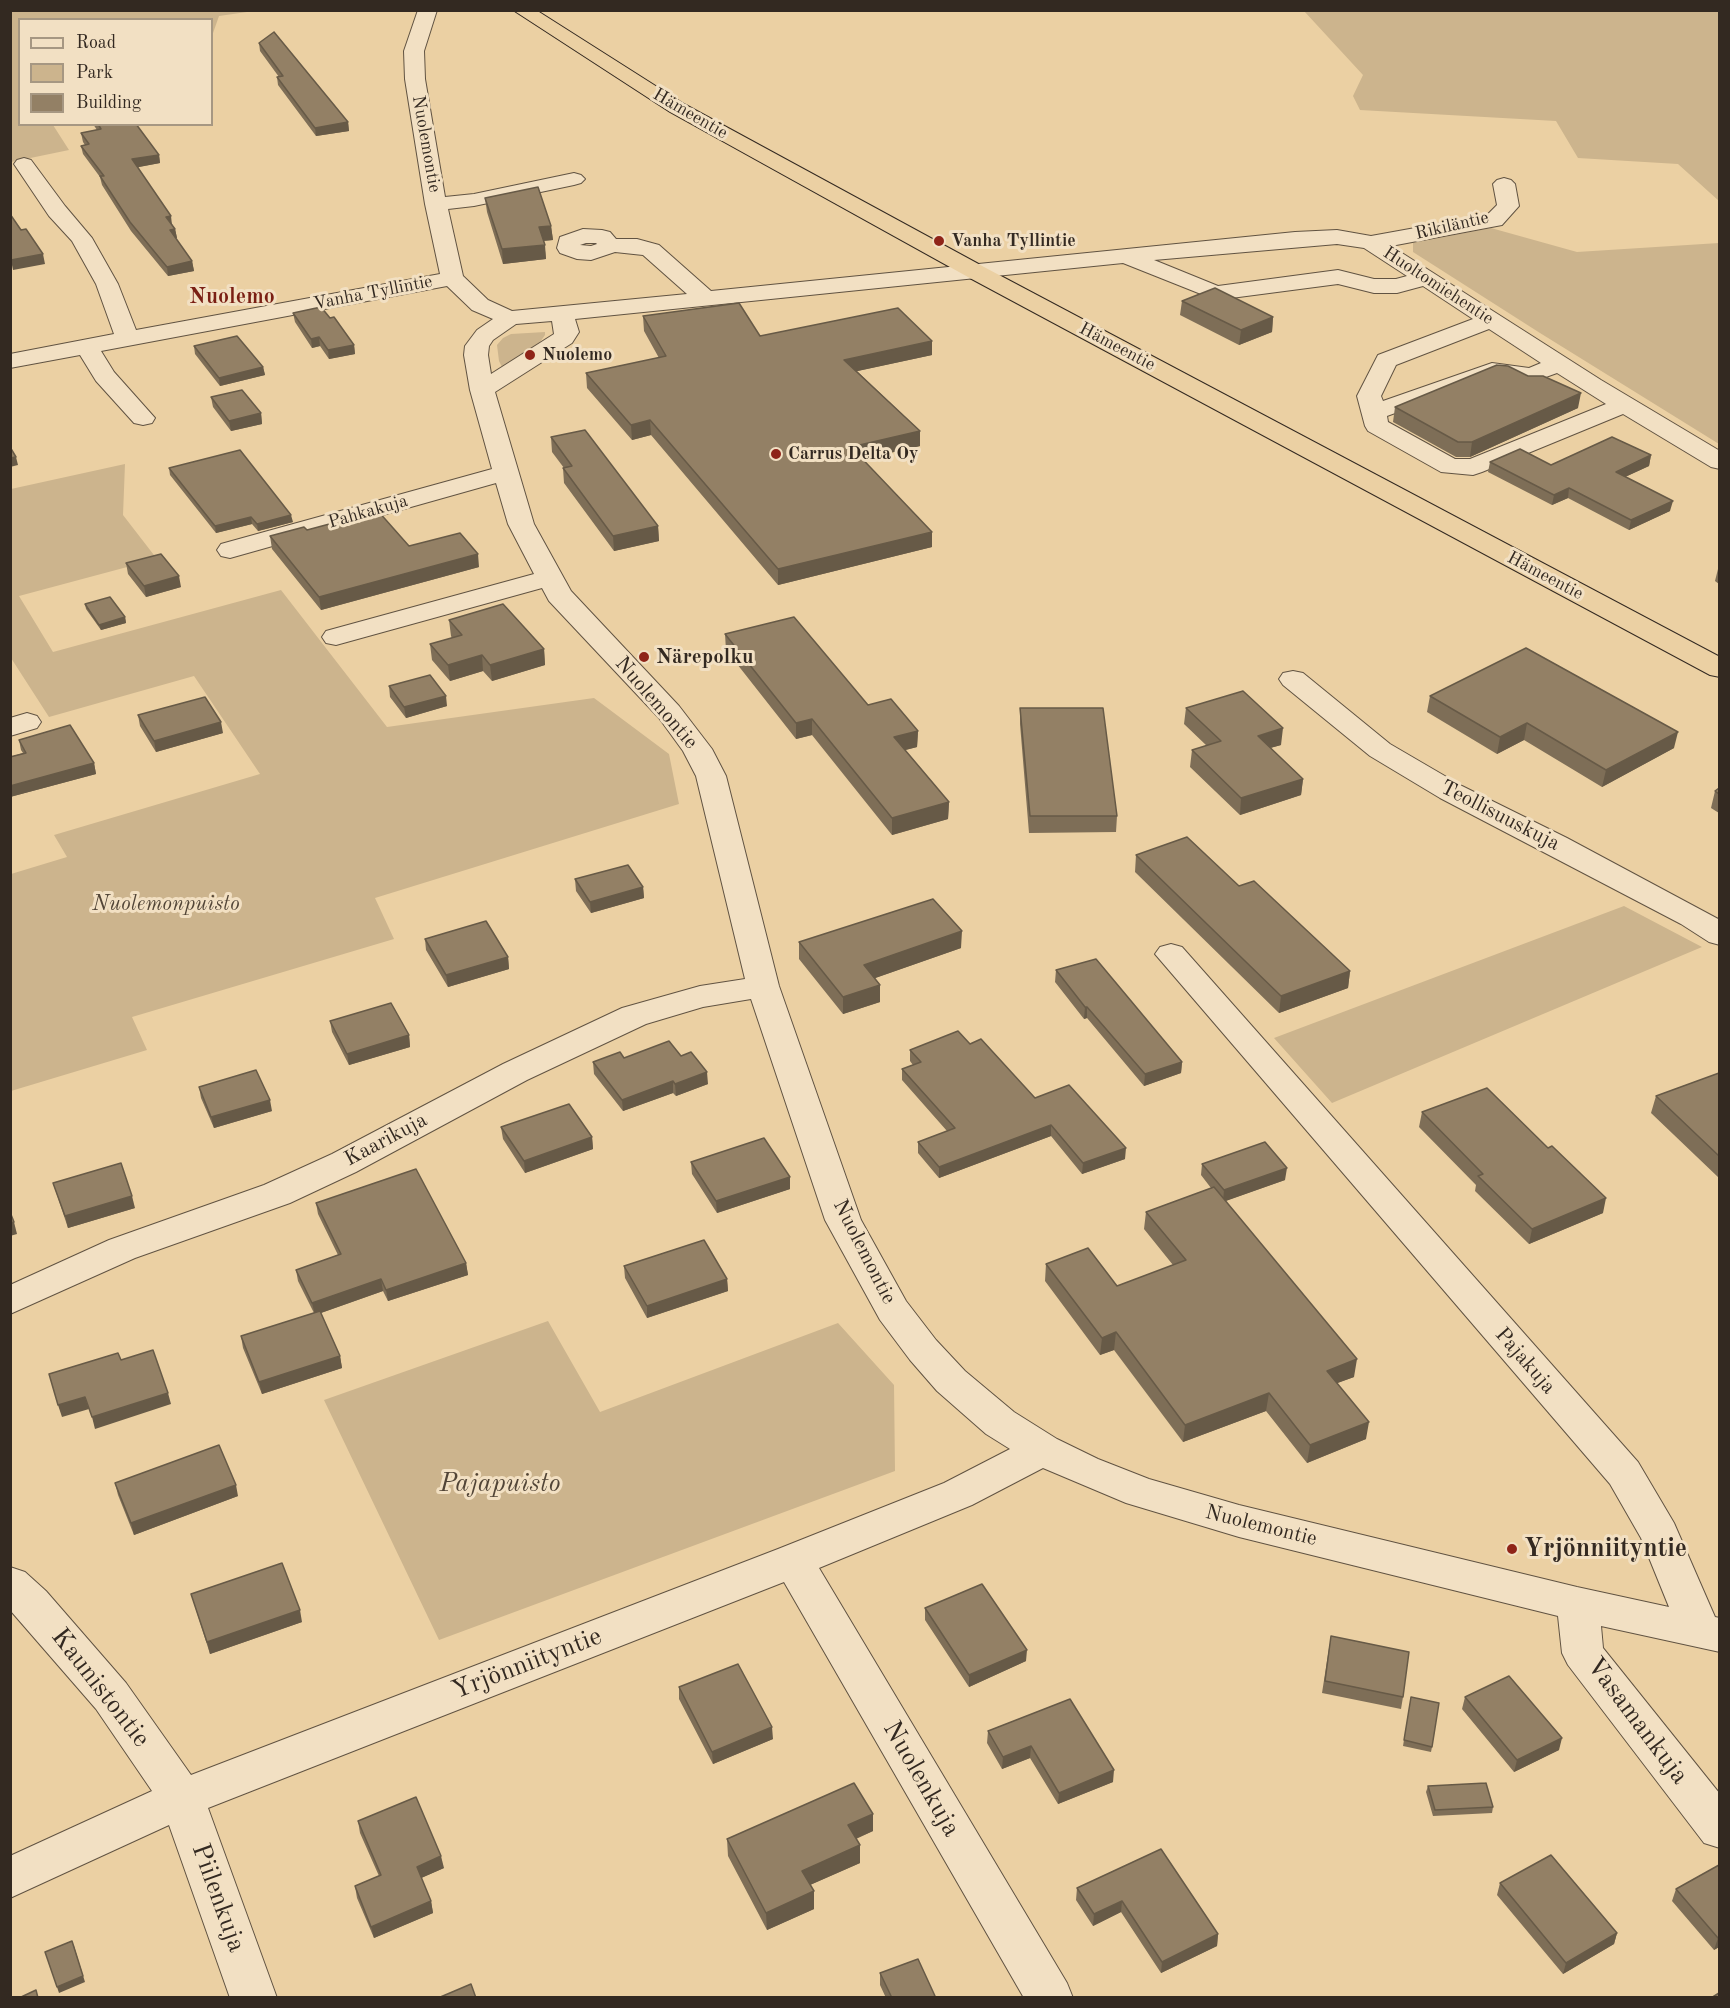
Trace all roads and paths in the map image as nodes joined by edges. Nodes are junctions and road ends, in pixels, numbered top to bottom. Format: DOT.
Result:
graph roads {
  1 [pos="428,10"];
  2 [pos="522,10"];
  3 [pos="24,164"];
  4 [pos="574,179"];
  5 [pos="1504,184"];
  6 [pos="436,204"];
  7 [pos="1371,243"];
  8 [pos="610,244"];
  9 [pos="1126,256"];
  10 [pos="976,272"];
  11 [pos="452,278"];
  12 [pos="1427,278"];
  13 [pos="706,299"];
  14 [pos="562,314"];
  15 [pos="510,318"];
  16 [pos="1492,320"];
  17 [pos="127,339"];
  18 [pos="86,346"];
  19 [pos="10,361"];
  20 [pos="1559,364"];
  21 [pos="482,390"];
  22 [pos="1624,405"];
  23 [pos="1373,413"];
  24 [pos="143,418"];
  25 [pos="1719,462"];
  26 [pos="505,473"];
  27 [pos="230,550"];
  28 [pos="549,578"];
  29 [pos="336,637"];
  30 [pos="1719,669"];
  31 [pos="1293,680"];
  32 [pos="1719,935"];
  33 [pos="1171,954"];
  34 [pos="762,986"];
  35 [pos="10,1301"];
  36 [pos="1043,1450"];
  37 [pos="793,1561"];
  38 [pos="10,1584"];
  39 [pos="1578,1604"];
  40 [pos="1710,1633"];
  41 [pos="182,1798"];
  42 [pos="1719,1829"];
  43 [pos="10,1878"];
  44 [pos="254,1998"];
  45 [pos="1050,1998"];
  1 -- 6 [label="street, Nuolemontie"];
  2 -- 10 [label="highway, Hämeentie"];
  3 -- 17 [label="street"];
  4 -- 6 [label="street"];
  5 -- 7 [label="street, Rikiläntie"];
  6 -- 11 [label="street, Nuolemontie"];
  7 -- 9 [label="street, Huoltomiehentie"];
  7 -- 12 [label="street, Huoltomiehentie"];
  8 -- 13 [label="street"];
  9 -- 10 [label="street, Huoltomiehentie"];
  9 -- 12 [label="street"];
  10 -- 13 [label="street, Vanha Tyllintie"];
  10 -- 30 [label="highway, Hämeentie"];
  11 -- 15 [label="street, Vanha Tyllintie"];
  11 -- 17 [label="street, Vanha Tyllintie"];
  12 -- 16 [label="street, Huoltomiehentie"];
  13 -- 14 [label="street, Vanha Tyllintie"];
  14 -- 15 [label="street, Vanha Tyllintie"];
  14 -- 21 [label="street"];
  15 -- 21 [label="street, Nuolemontie"];
  16 -- 20 [label="street, Huoltomiehentie"];
  16 -- 23 [label="street"];
  17 -- 18 [label="street, Vanha Tyllintie"];
  18 -- 19 [label="street, Vanha Tyllintie"];
  18 -- 24 [label="street"];
  20 -- 22 [label="street, Huoltomiehentie"];
  20 -- 23 [label="street"];
  21 -- 26 [label="street, Nuolemontie"];
  22 -- 23 [label="street"];
  22 -- 25 [label="street, Huoltomiehentie"];
  26 -- 27 [label="street, Pahkakuja"];
  26 -- 28 [label="street, Nuolemontie"];
  28 -- 29 [label="street"];
  28 -- 34 [label="street, Nuolemontie"];
  31 -- 32 [label="street, Teollisuuskuja"];
  33 -- 40 [label="street, Pajakuja"];
  34 -- 35 [label="street, Kaarikuja"];
  34 -- 36 [label="street, Nuolemontie"];
  36 -- 37 [label="street, Yrjönniityntie"];
  36 -- 39 [label="street, Nuolemontie"];
  37 -- 41 [label="street, Yrjönniityntie"];
  37 -- 45 [label="street, Nuolenkuja"];
  38 -- 41 [label="street, Kaunistontie"];
  39 -- 40 [label="street, Nuolemontie"];
  39 -- 42 [label="street, Vasamankuja"];
  41 -- 43 [label="street, Yrjönniityntie"];
  41 -- 44 [label="street, Piilenkuja"];
}
